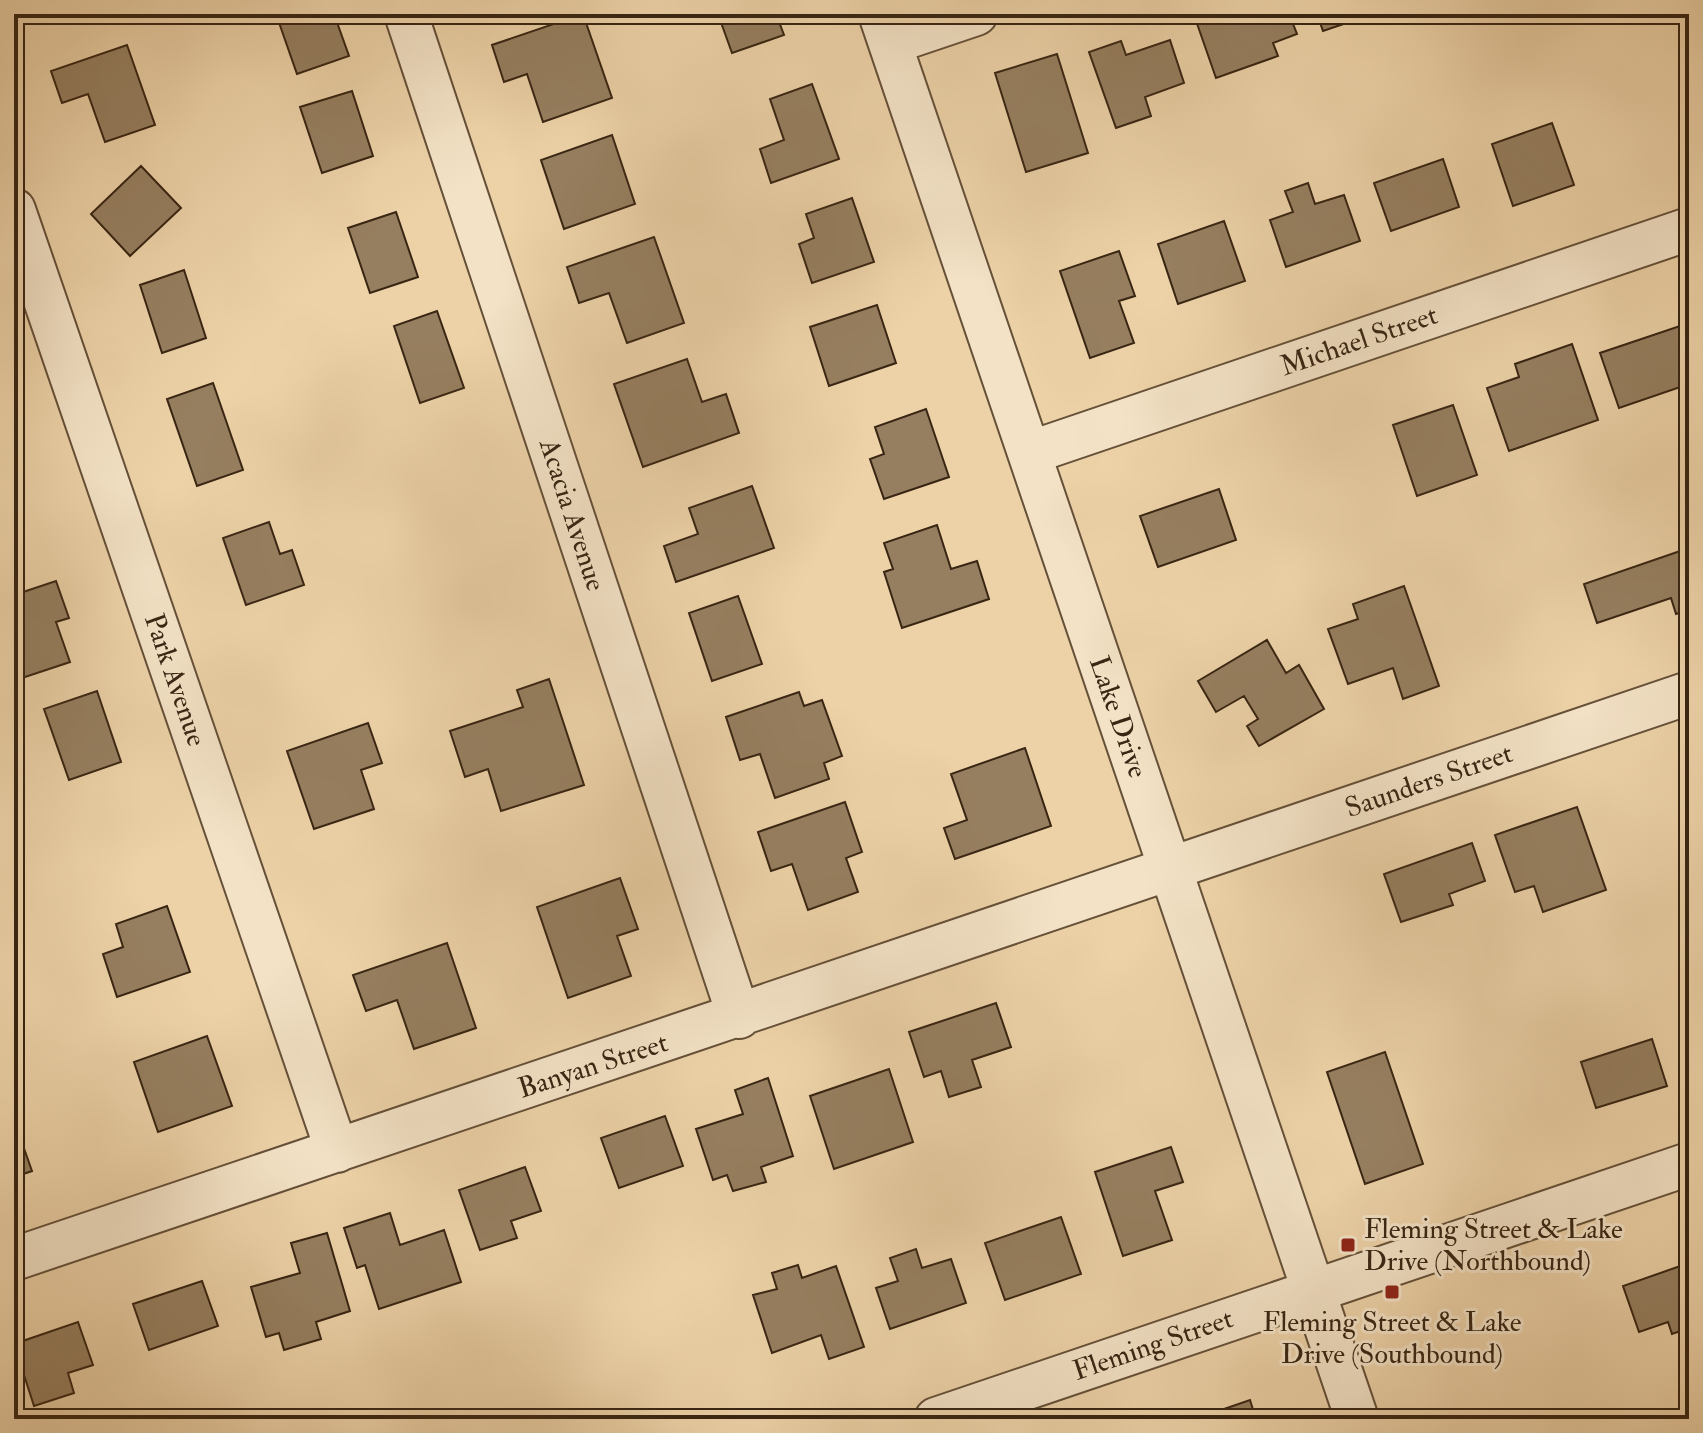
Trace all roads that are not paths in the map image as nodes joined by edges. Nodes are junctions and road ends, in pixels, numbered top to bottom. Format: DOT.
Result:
graph roads {
  1 [pos="406,14"];
  2 [pos="976,14"];
  3 [pos="885,29"];
  4 [pos="14,210"];
  5 [pos="1689,229"];
  6 [pos="1029,453"];
  7 [pos="1689,693"];
  8 [pos="1170,868"];
  9 [pos="739,1017"];
  10 [pos="337,1151"];
  11 [pos="1689,1164"];
  12 [pos="14,1259"];
  13 [pos="1313,1291"];
  14 [pos="936,1419"];
  15 [pos="1357,1419"];
  1 -- 9 [label="street, Acacia Avenue"];
  2 -- 3 [label="street"];
  3 -- 6 [label="street, Lake Drive"];
  4 -- 10 [label="street, Park Avenue"];
  5 -- 6 [label="street, Michael Street"];
  6 -- 8 [label="street, Lake Drive"];
  7 -- 8 [label="street, Saunders Street"];
  8 -- 9 [label="street, Banyan Street"];
  8 -- 13 [label="street, Lake Drive"];
  9 -- 10 [label="street, Banyan Street"];
  10 -- 12 [label="street, Banyan Street"];
  11 -- 13 [label="street, Fleming Street"];
  13 -- 14 [label="street, Fleming Street"];
  13 -- 15 [label="street, Lake Drive"];
}
